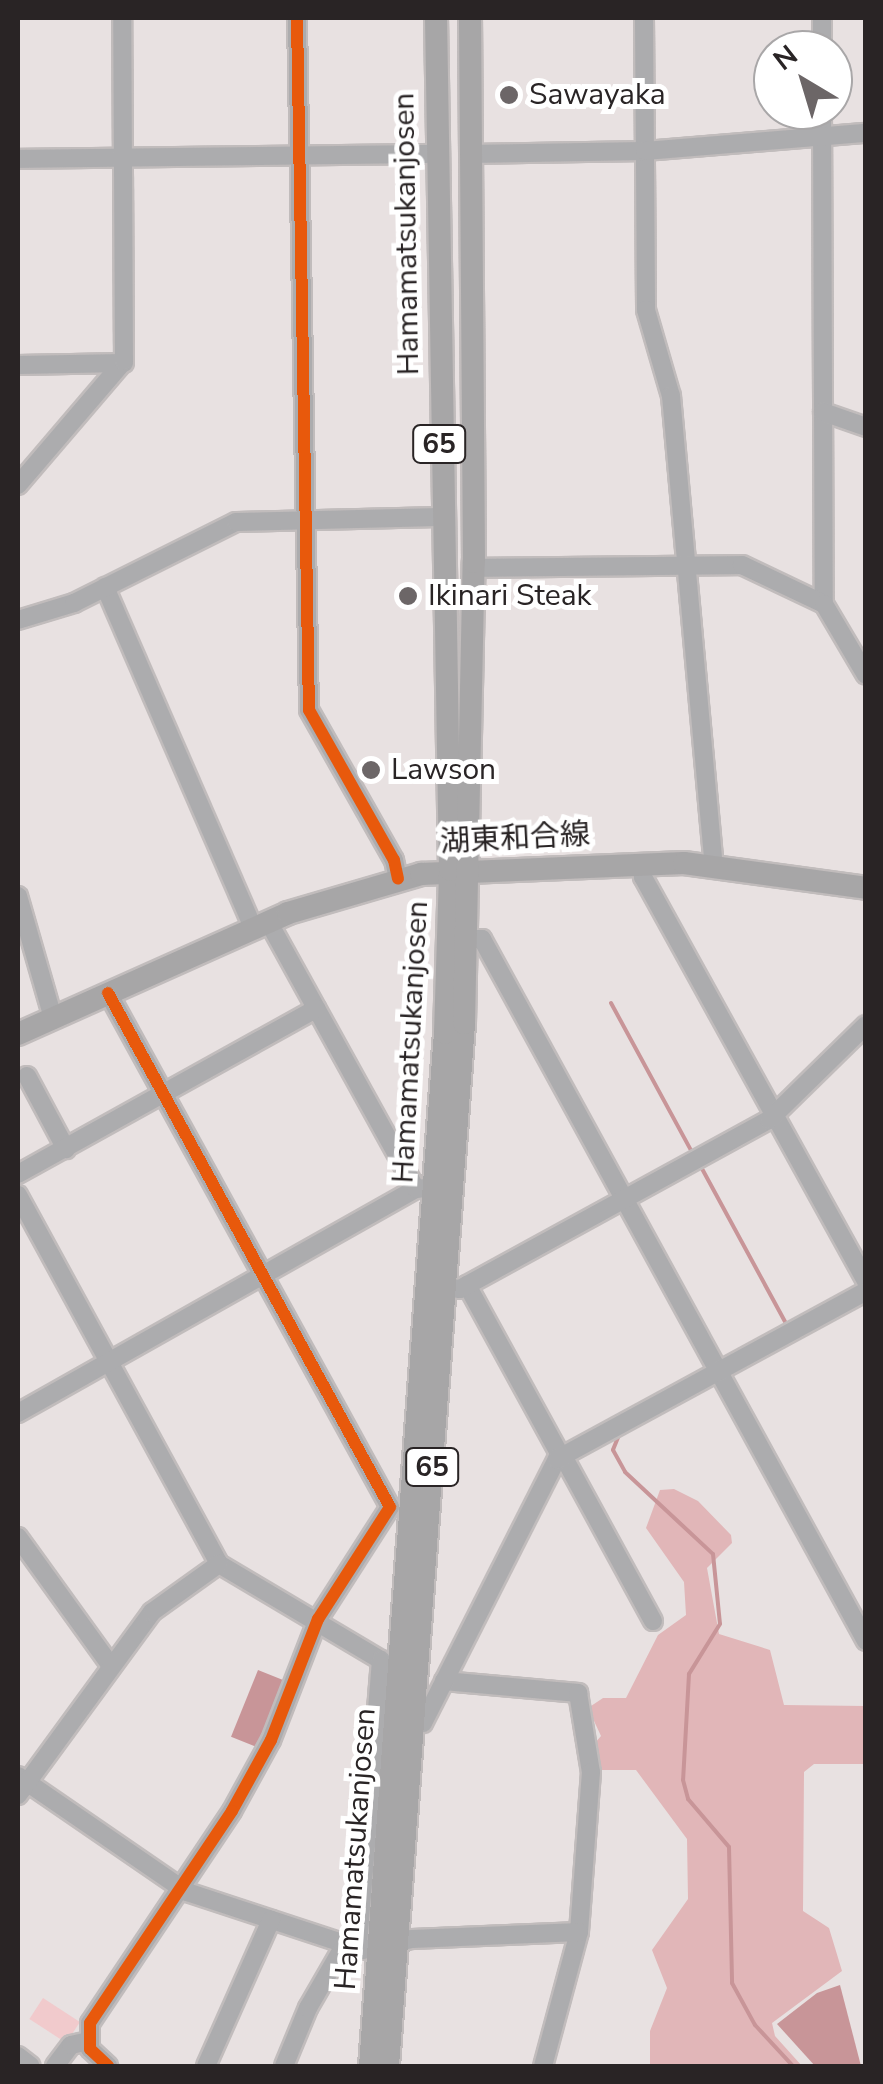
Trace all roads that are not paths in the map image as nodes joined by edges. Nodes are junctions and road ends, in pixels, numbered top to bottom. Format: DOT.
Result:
graph roads {
  1 [pos="122,18"];
  2 [pos="297,18"];
  3 [pos="436,18"];
  4 [pos="470,18"];
  5 [pos="644,18"];
  6 [pos="822,130"];
  7 [pos="866,133"];
  8 [pos="822,138"];
  9 [pos="645,152"];
  10 [pos="435,154"];
  11 [pos="469,154"];
  12 [pos="297,156"];
  13 [pos="123,158"];
  14 [pos="18,159"];
  15 [pos="124,363"];
  16 [pos="18,364"];
  17 [pos="824,412"];
  18 [pos="866,428"];
  19 [pos="18,485"];
  20 [pos="440,517"];
  21 [pos="304,520"];
  22 [pos="688,566"];
  23 [pos="474,568"];
  24 [pos="104,588"];
  25 [pos="824,604"];
  26 [pos="18,620"];
  27 [pos="866,675"];
  28 [pos="642,864"];
  29 [pos="714,865"];
  30 [pos="460,869"];
  31 [pos="398,879"];
  32 [pos="866,888"];
  33 [pos="18,896"];
  34 [pos="261,924"];
  35 [pos="467,938"];
  36 [pos="108,994"];
  37 [pos="316,1008"];
  38 [pos="54,1018"];
  39 [pos="866,1025"];
  40 [pos="18,1034"];
  41 [pos="27,1076"];
  42 [pos="162,1092"];
  43 [pos="774,1115"];
  44 [pos="66,1148"];
  45 [pos="18,1174"];
  46 [pos="425,1188"];
  47 [pos="18,1194"];
  48 [pos="624,1200"];
  49 [pos="263,1276"];
  50 [pos="866,1281"];
  51 [pos="456,1286"];
  52 [pos="866,1291"];
  53 [pos="109,1362"];
  54 [pos="717,1369"];
  55 [pos="18,1413"];
  56 [pos="562,1456"];
  57 [pos="18,1537"];
  58 [pos="219,1564"];
  59 [pos="318,1620"];
  60 [pos="653,1621"];
  61 [pos="866,1641"];
  62 [pos="111,1666"];
  63 [pos="444,1681"];
  64 [pos="395,1721"];
  65 [pos="21,1785"];
  66 [pos="179,1886"];
  67 [pos="271,1920"];
  68 [pos="580,1932"];
  69 [pos="370,1946"];
  70 [pos="88,2041"];
  71 [pos="18,2056"];
  72 [pos="32,2066"];
  73 [pos="56,2066"];
  74 [pos="108,2066"];
  75 [pos="206,2066"];
  76 [pos="284,2066"];
  77 [pos="370,2066"];
  78 [pos="388,2066"];
  79 [pos="543,2066"];
  1 -- 13 [label="street"];
  2 -- 12 [label="street"];
  3 -- 10 [label="main road, Hamamatsukanjosen / 65"];
  4 -- 11 [label="main road, Hamamatsukanjosen / 65"];
  5 -- 9 [label="street"];
  6 -- 8 [label="street"];
  7 -- 8 [label="street"];
  8 -- 9 [label="street"];
  8 -- 17 [label="street"];
  9 -- 11 [label="street"];
  9 -- 22 [label="street"];
  10 -- 12 [label="street"];
  10 -- 20 [label="main road, Hamamatsukanjosen / 65"];
  11 -- 23 [label="main road, Hamamatsukanjosen / 65"];
  12 -- 13 [label="street"];
  12 -- 21 [label="street"];
  13 -- 14 [label="street"];
  13 -- 15 [label="street"];
  15 -- 16 [label="street"];
  15 -- 19 [label="street"];
  17 -- 18 [label="street"];
  17 -- 25 [label="street"];
  20 -- 21 [label="street"];
  20 -- 30 [label="main road, Hamamatsukanjosen / 65"];
  21 -- 24 [label="street"];
  21 -- 31 [label="street"];
  22 -- 23 [label="street"];
  22 -- 25 [label="street"];
  22 -- 29 [label="street"];
  23 -- 30 [label="main road, Hamamatsukanjosen / 65"];
  24 -- 26 [label="street"];
  24 -- 34 [label="street"];
  25 -- 27 [label="street"];
  28 -- 29 [label="main road, 湖東和合線"];
  28 -- 30 [label="main road, 湖東和合線"];
  28 -- 43 [label="street"];
  29 -- 32 [label="main road, 湖東和合線"];
  30 -- 31 [label="main road, 湖東和合線"];
  30 -- 35 [label="main road, Hamamatsukanjosen / 65"];
  30 -- 46 [label="main road, Hamamatsukanjosen / 65"];
  31 -- 34 [label="main road, 湖東和合線"];
  33 -- 38 [label="street"];
  34 -- 36 [label="main road, 湖東和合線"];
  34 -- 37 [label="street"];
  35 -- 48 [label="street"];
  35 -- 51 [label="main road, Hamamatsukanjosen / 65"];
  36 -- 38 [label="main road, 湖東和合線"];
  36 -- 42 [label="street"];
  37 -- 42 [label="street"];
  37 -- 46 [label="street"];
  38 -- 40 [label="main road, 湖東和合線"];
  39 -- 43 [label="street"];
  41 -- 44 [label="street"];
  42 -- 44 [label="street"];
  42 -- 49 [label="street"];
  43 -- 48 [label="street"];
  43 -- 50 [label="street"];
  44 -- 45 [label="street"];
  46 -- 49 [label="street"];
  46 -- 64 [label="main road, Hamamatsukanjosen / 65"];
  47 -- 53 [label="street"];
  48 -- 51 [label="street"];
  48 -- 54 [label="street"];
  49 -- 53 [label="street"];
  49 -- 59 [label="street"];
  51 -- 56 [label="street"];
  51 -- 64 [label="main road, Hamamatsukanjosen / 65"];
  52 -- 54 [label="street"];
  53 -- 55 [label="street"];
  53 -- 58 [label="street"];
  54 -- 56 [label="street"];
  54 -- 61 [label="street"];
  56 -- 60 [label="street"];
  56 -- 63 [label="street"];
  57 -- 62 [label="street"];
  58 -- 59 [label="street"];
  58 -- 62 [label="street"];
  59 -- 64 [label="street"];
  59 -- 66 [label="street"];
  62 -- 65 [label="street"];
  63 -- 64 [label="street"];
  63 -- 68 [label="street"];
  64 -- 69 [label="main road, Hamamatsukanjosen / 65"];
  65 -- 66 [label="street"];
  66 -- 67 [label="street"];
  66 -- 70 [label="street"];
  67 -- 69 [label="street"];
  67 -- 75 [label="street"];
  68 -- 69 [label="street"];
  68 -- 79 [label="street"];
  69 -- 76 [label="street"];
  69 -- 77 [label="main road, Hamamatsukanjosen / 65"];
  69 -- 78 [label="main road, Hamamatsukanjosen / 65"];
  70 -- 73 [label="street"];
  70 -- 74 [label="street"];
  71 -- 72 [label="street"];
}
